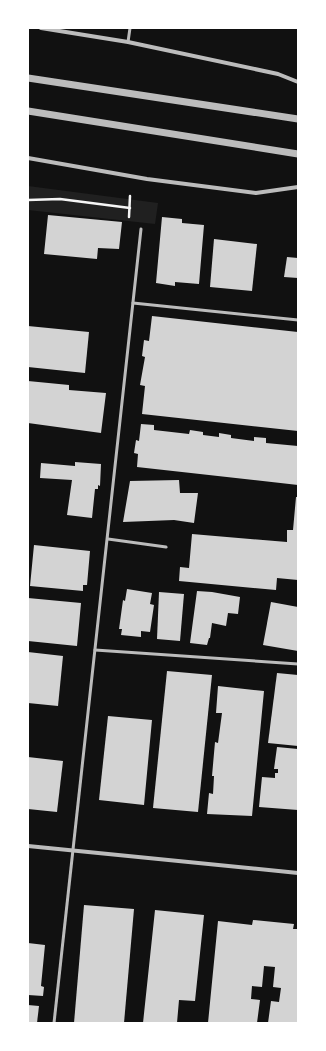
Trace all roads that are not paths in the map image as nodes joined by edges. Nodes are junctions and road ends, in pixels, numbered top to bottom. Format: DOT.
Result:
graph roads {
  1 [pos="41,28"];
  2 [pos="130,28"];
  3 [pos="128,42"];
  4 [pos="28,78"];
  5 [pos="298,82"];
  6 [pos="28,111"];
  7 [pos="298,119"];
  8 [pos="298,154"];
  9 [pos="28,158"];
  10 [pos="298,187"];
  11 [pos="141,229"];
  12 [pos="133,303"];
  13 [pos="298,320"];
  14 [pos="108,538"];
  15 [pos="166,547"];
  16 [pos="95,650"];
  17 [pos="298,664"];
  18 [pos="28,846"];
  19 [pos="73,850"];
  20 [pos="298,873"];
  21 [pos="54,1023"];
  1 -- 3 [label="street"];
  2 -- 3 [label="lane"];
  3 -- 5 [label="street"];
  4 -- 7 [label="street"];
  6 -- 8 [label="street"];
  9 -- 10 [label="street"];
  11 -- 12 [label="lane"];
  12 -- 13 [label="lane"];
  12 -- 14 [label="lane"];
  14 -- 15 [label="lane"];
  14 -- 16 [label="lane"];
  16 -- 17 [label="lane"];
  16 -- 19 [label="lane"];
  18 -- 19 [label="street"];
  19 -- 20 [label="street"];
  19 -- 21 [label="lane"];
}
